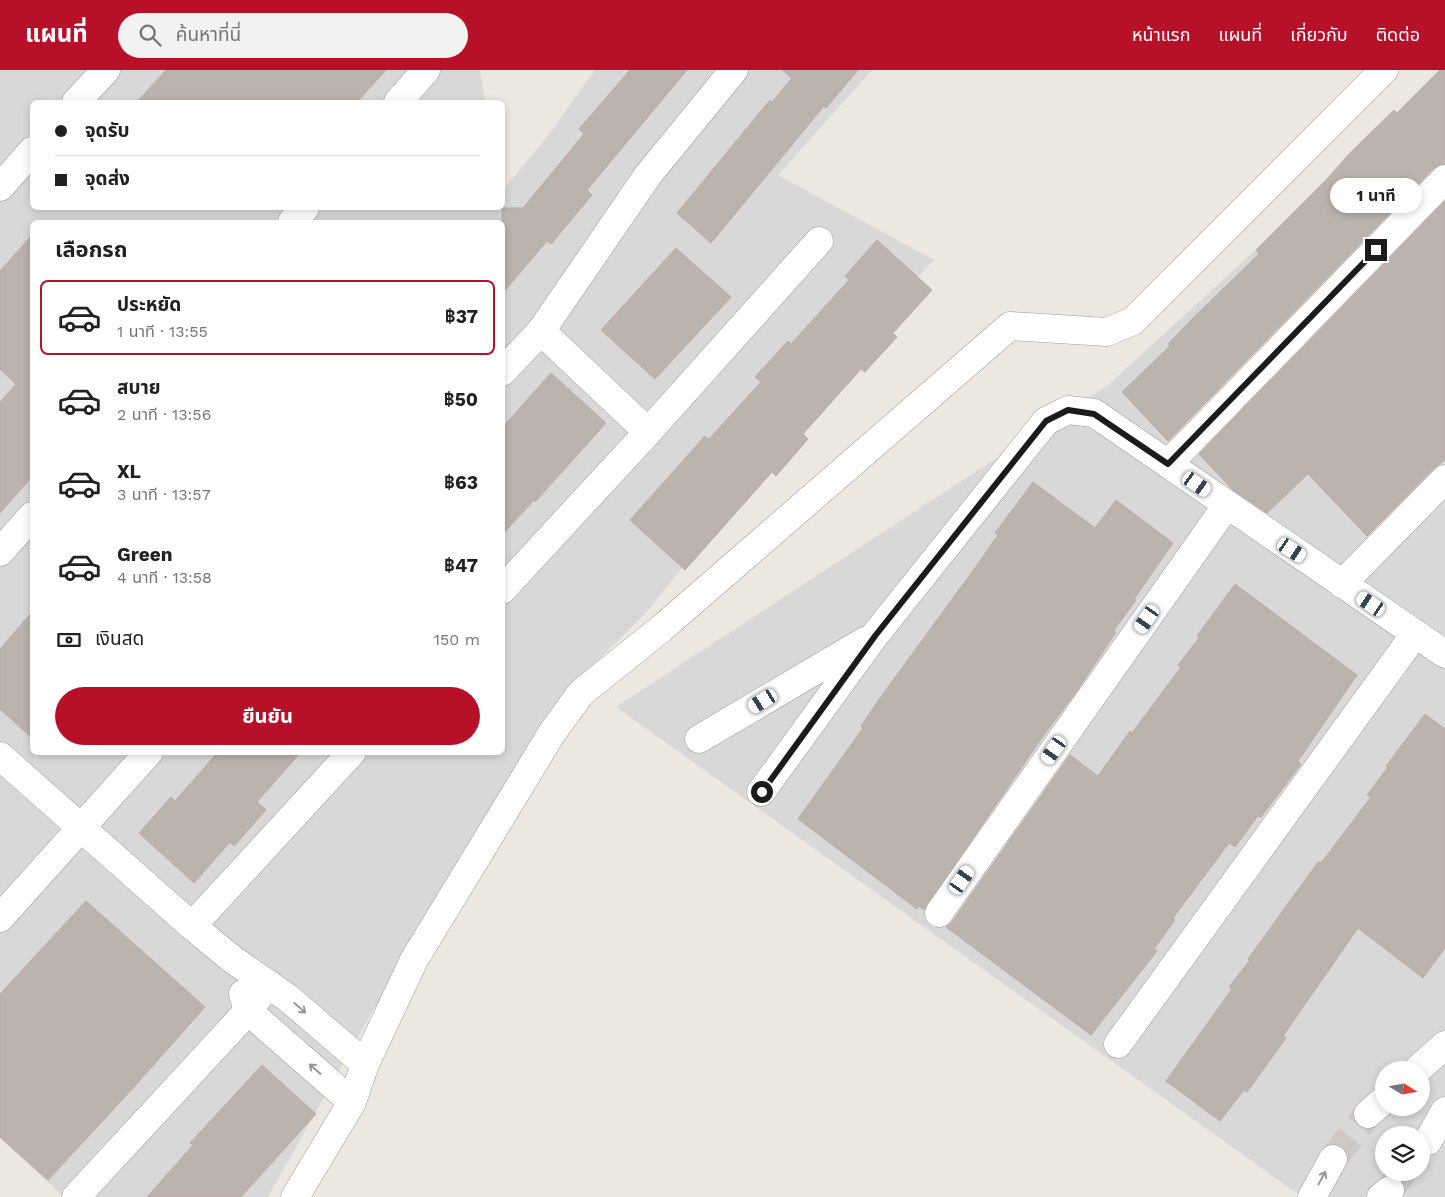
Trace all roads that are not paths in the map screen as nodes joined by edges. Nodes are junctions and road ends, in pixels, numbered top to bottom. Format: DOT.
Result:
graph roads {
  1 [pos="106,70"];
  2 [pos="426,70"];
  3 [pos="734,70"];
  4 [pos="1384,70"];
  5 [pos="78,100"];
  6 [pos="400,100"];
  7 [pos="30,153"];
  8 [pos="1445,179"];
  9 [pos="0,187"];
  10 [pos="303,210"];
  11 [pos="294,220"];
  12 [pos="819,241"];
  13 [pos="540,331"];
  14 [pos="505,369"];
  15 [pos="648,432"];
  16 [pos="1168,464"];
  17 [pos="1445,479"];
  18 [pos="1227,505"];
  19 [pos="30,518"];
  20 [pos="0,552"];
  21 [pos="1342,584"];
  22 [pos="505,587"];
  23 [pos="1415,634"];
  24 [pos="875,636"];
  25 [pos="1445,654"];
  26 [pos="698,739"];
  27 [pos="146,755"];
  28 [pos="349,755"];
  29 [pos="0,756"];
  30 [pos="762,792"];
  31 [pos="81,826"];
  32 [pos="939,913"];
  33 [pos="0,918"];
  34 [pos="192,926"];
  35 [pos="232,959"];
  36 [pos="269,984"];
  37 [pos="248,1011"];
  38 [pos="1118,1044"];
  39 [pos="1445,1045"];
  40 [pos="1427,1061"];
  41 [pos="365,1064"];
  42 [pos="352,1102"];
  43 [pos="1445,1111"];
  44 [pos="1430,1137"];
  45 [pos="1333,1159"];
  46 [pos="76,1197"];
  47 [pos="295,1197"];
  48 [pos="1312,1197"];
  1 -- 5 [label="street"];
  2 -- 6 [label="street"];
  3 -- 13 [label="street"];
  4 -- 41 [label="street"];
  7 -- 9 [label="street"];
  8 -- 16 [label="street"];
  10 -- 11 [label="street"];
  12 -- 15 [label="street"];
  13 -- 14 [label="street"];
  13 -- 15 [label="street"];
  15 -- 22 [label="street"];
  16 -- 18 [label="street"];
  16 -- 24 [label="street"];
  17 -- 21 [label="street"];
  18 -- 21 [label="street"];
  18 -- 32 [label="street"];
  19 -- 20 [label="street"];
  21 -- 23 [label="street"];
  23 -- 25 [label="street"];
  23 -- 38 [label="street"];
  24 -- 26 [label="street"];
  24 -- 30 [label="street"];
  27 -- 31 [label="street"];
  28 -- 34 [label="street"];
  29 -- 31 [label="street"];
  31 -- 33 [label="street"];
  31 -- 34 [label="street"];
  34 -- 35 [label="street"];
  35 -- 36 [label="street"];
  35 -- 37 [label="street"];
  36 -- 37 [label="street"];
  36 -- 41 [label="street, one-way"];
  42 -- 37 [label="street, one-way"];
  37 -- 46 [label="street"];
  39 -- 40 [label="street"];
  41 -- 42 [label="street"];
  42 -- 47 [label="street"];
  43 -- 44 [label="street"];
  48 -- 45 [label="street, one-way"];
}
